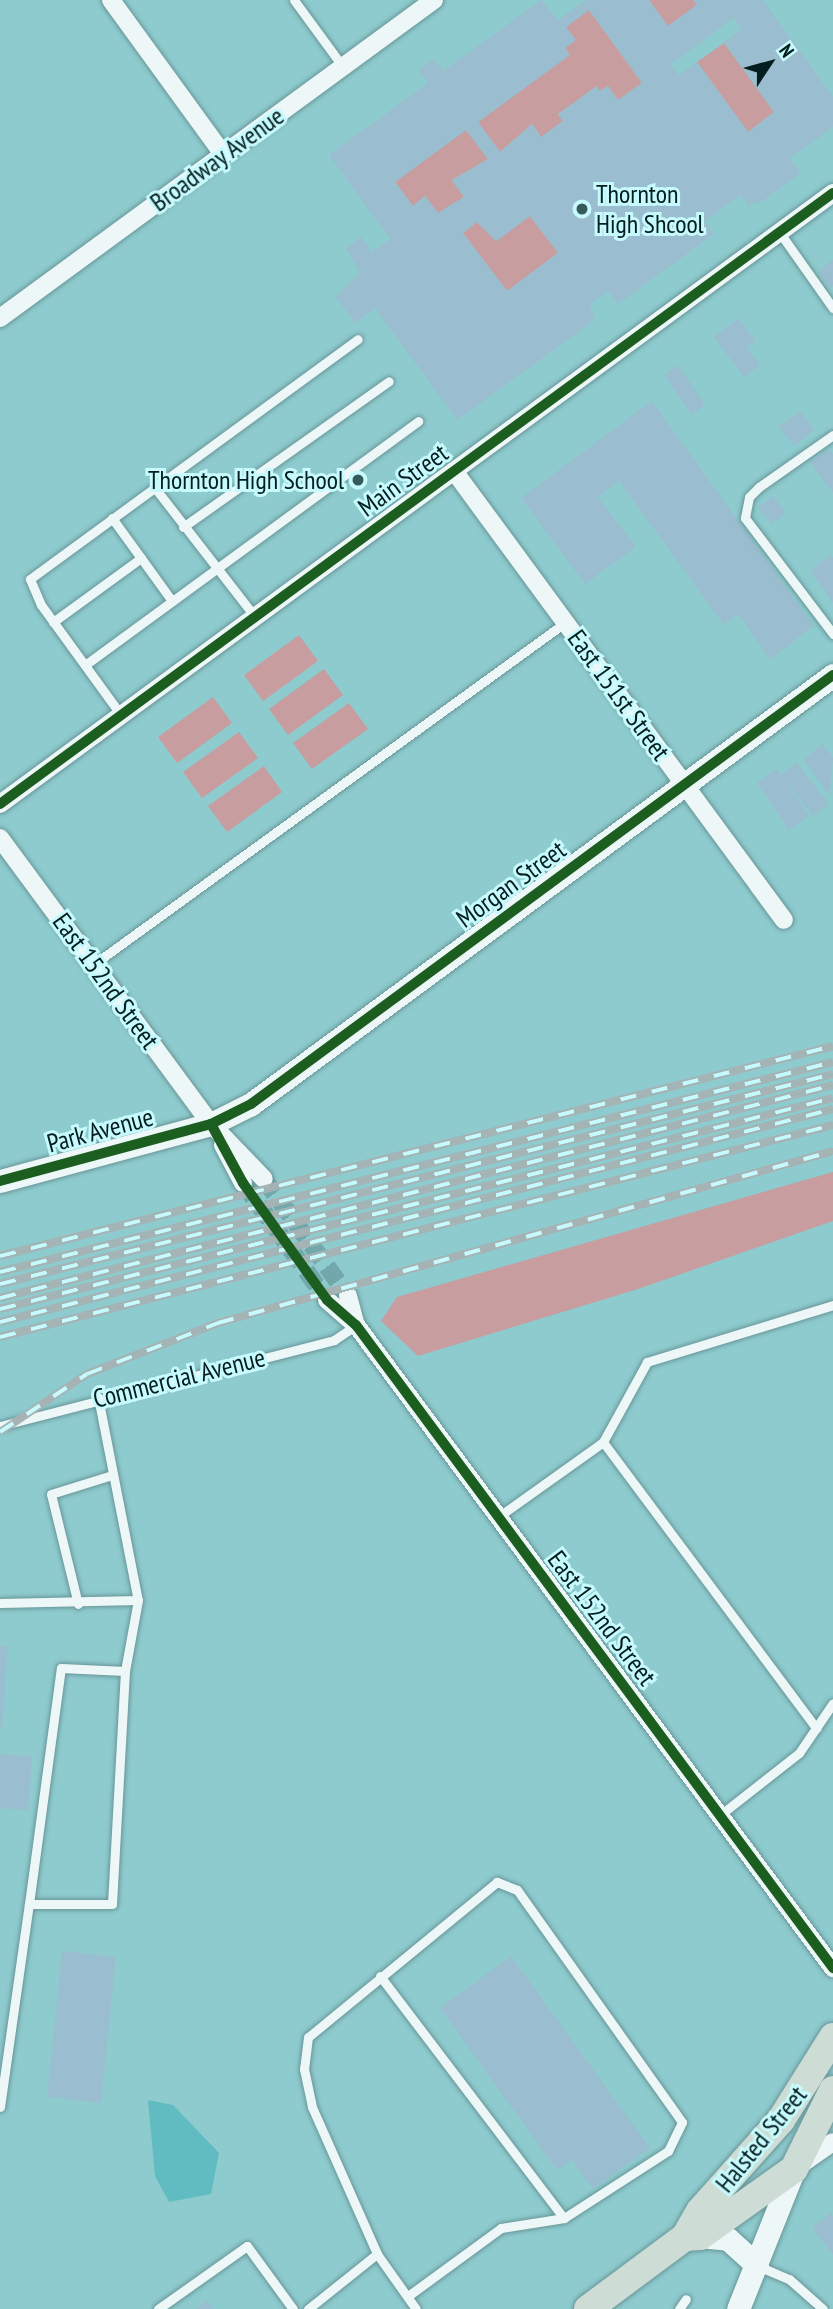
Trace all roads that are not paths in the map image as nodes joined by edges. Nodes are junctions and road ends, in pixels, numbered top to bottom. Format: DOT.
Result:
graph roads {
  1 [pos="111,0"];
  2 [pos="294,0"];
  3 [pos="434,0"];
  4 [pos="343,67"];
  5 [pos="223,155"];
  6 [pos="833,193"];
  7 [pos="780,233"];
  8 [pos="833,307"];
  9 [pos="0,318"];
  10 [pos="358,339"];
  11 [pos="389,381"];
  12 [pos="418,421"];
  13 [pos="833,435"];
  14 [pos="454,471"];
  15 [pos="155,488"];
  16 [pos="113,518"];
  17 [pos="183,527"];
  18 [pos="141,558"];
  19 [pos="214,570"];
  20 [pos="172,601"];
  21 [pos="255,617"];
  22 [pos="53,622"];
  23 [pos="566,622"];
  24 [pos="833,634"];
  25 [pos="85,665"];
  26 [pos="833,675"];
  27 [pos="121,715"];
  28 [pos="684,784"];
  29 [pos="0,804"];
  30 [pos="0,838"];
  31 [pos="784,919"];
  32 [pos="94,964"];
  33 [pos="211,1124"];
  34 [pos="264,1179"];
  35 [pos="0,1181"];
  36 [pos="243,1183"];
  37 [pos="348,1296"];
  38 [pos="327,1300"];
  39 [pos="833,1305"];
  40 [pos="356,1325"];
  41 [pos="98,1397"];
  42 [pos="0,1426"];
  43 [pos="603,1442"];
  44 [pos="112,1475"];
  45 [pos="498,1517"];
  46 [pos="138,1600"];
  47 [pos="0,1603"];
  48 [pos="78,1604"];
  49 [pos="125,1671"];
  50 [pos="833,1703"];
  51 [pos="816,1728"];
  52 [pos="720,1815"];
  53 [pos="29,1904"];
  54 [pos="833,1968"];
  55 [pos="380,1976"];
  56 [pos="833,2037"];
  57 [pos="833,2090"];
  58 [pos="0,2107"];
  59 [pos="833,2142"];
  60 [pos="794,2169"];
  61 [pos="564,2218"];
  62 [pos="692,2237"];
  63 [pos="377,2254"];
  64 [pos="757,2265"];
  65 [pos="408,2296"];
  66 [pos="686,2299"];
  67 [pos="592,2308"];
  68 [pos="158,2309"];
  69 [pos="293,2309"];
  70 [pos="308,2309"];
  71 [pos="416,2309"];
  72 [pos="679,2309"];
  73 [pos="738,2309"];
  74 [pos="823,2309"];
  1 -- 5 [label="street"];
  2 -- 4 [label="lane"];
  3 -- 4 [label="street, Broadway Avenue"];
  4 -- 5 [label="street, Broadway Avenue"];
  5 -- 9 [label="street, Broadway Avenue"];
  6 -- 7 [label="street, Main Street"];
  7 -- 8 [label="lane"];
  7 -- 14 [label="street, Main Street"];
  10 -- 15 [label="lane"];
  11 -- 17 [label="lane"];
  12 -- 19 [label="lane"];
  13 -- 24 [label="lane"];
  14 -- 21 [label="street, Main Street"];
  14 -- 23 [label="street, East 151st Street"];
  15 -- 16 [label="lane"];
  15 -- 17 [label="lane"];
  16 -- 18 [label="lane"];
  16 -- 22 [label="lane"];
  17 -- 19 [label="lane"];
  18 -- 20 [label="lane"];
  18 -- 22 [label="lane"];
  19 -- 20 [label="lane"];
  19 -- 21 [label="lane"];
  20 -- 25 [label="lane"];
  21 -- 27 [label="street, Main Street"];
  22 -- 25 [label="lane"];
  23 -- 28 [label="street, East 151st Street"];
  23 -- 32 [label="lane"];
  25 -- 27 [label="lane"];
  26 -- 28 [label="street, Morgan Street"];
  27 -- 29 [label="street, Main Street"];
  28 -- 31 [label="street, East 151st Street"];
  28 -- 33 [label="street, Morgan Street"];
  30 -- 32 [label="street, East 152nd Street"];
  32 -- 33 [label="street, East 152nd Street"];
  33 -- 34 [label="street, East 152nd Street"];
  33 -- 35 [label="street, Park Avenue"];
  33 -- 36 [label="street, East 152nd Street"];
  37 -- 40 [label="street, East 152nd Street"];
  38 -- 40 [label="street, East 152nd Street"];
  39 -- 43 [label="lane"];
  40 -- 41 [label="lane, Commercial Avenue"];
  40 -- 45 [label="street, East 152nd Street"];
  41 -- 42 [label="lane, Commercial Avenue"];
  41 -- 44 [label="lane"];
  43 -- 45 [label="lane"];
  43 -- 51 [label="lane"];
  44 -- 46 [label="lane"];
  44 -- 48 [label="lane"];
  45 -- 52 [label="street, East 152nd Street"];
  46 -- 48 [label="lane"];
  46 -- 49 [label="lane"];
  47 -- 48 [label="lane"];
  49 -- 53 [label="lane"];
  49 -- 53 [label="lane"];
  50 -- 51 [label="lane"];
  51 -- 52 [label="lane"];
  52 -- 54 [label="street, East 152nd Street"];
  53 -- 58 [label="lane"];
  55 -- 61 [label="lane"];
  55 -- 61 [label="lane"];
  55 -- 63 [label="lane"];
  56 -- 62 [label="main road, Halsted Street"];
  57 -- 60 [label="main road, Halsted Street"];
  59 -- 60 [label="street, Halsted Street"];
  60 -- 62 [label="main road, Halsted Street"];
  60 -- 64 [label="street"];
  61 -- 65 [label="lane"];
  62 -- 64 [label="street"];
  62 -- 67 [label="main road, Halsted Street"];
  63 -- 65 [label="lane"];
  63 -- 70 [label="lane"];
  64 -- 73 [label="street"];
  64 -- 74 [label="lane"];
  65 -- 71 [label="lane"];
  66 -- 72 [label="lane"];
  68 -- 69 [label="lane"];
}
